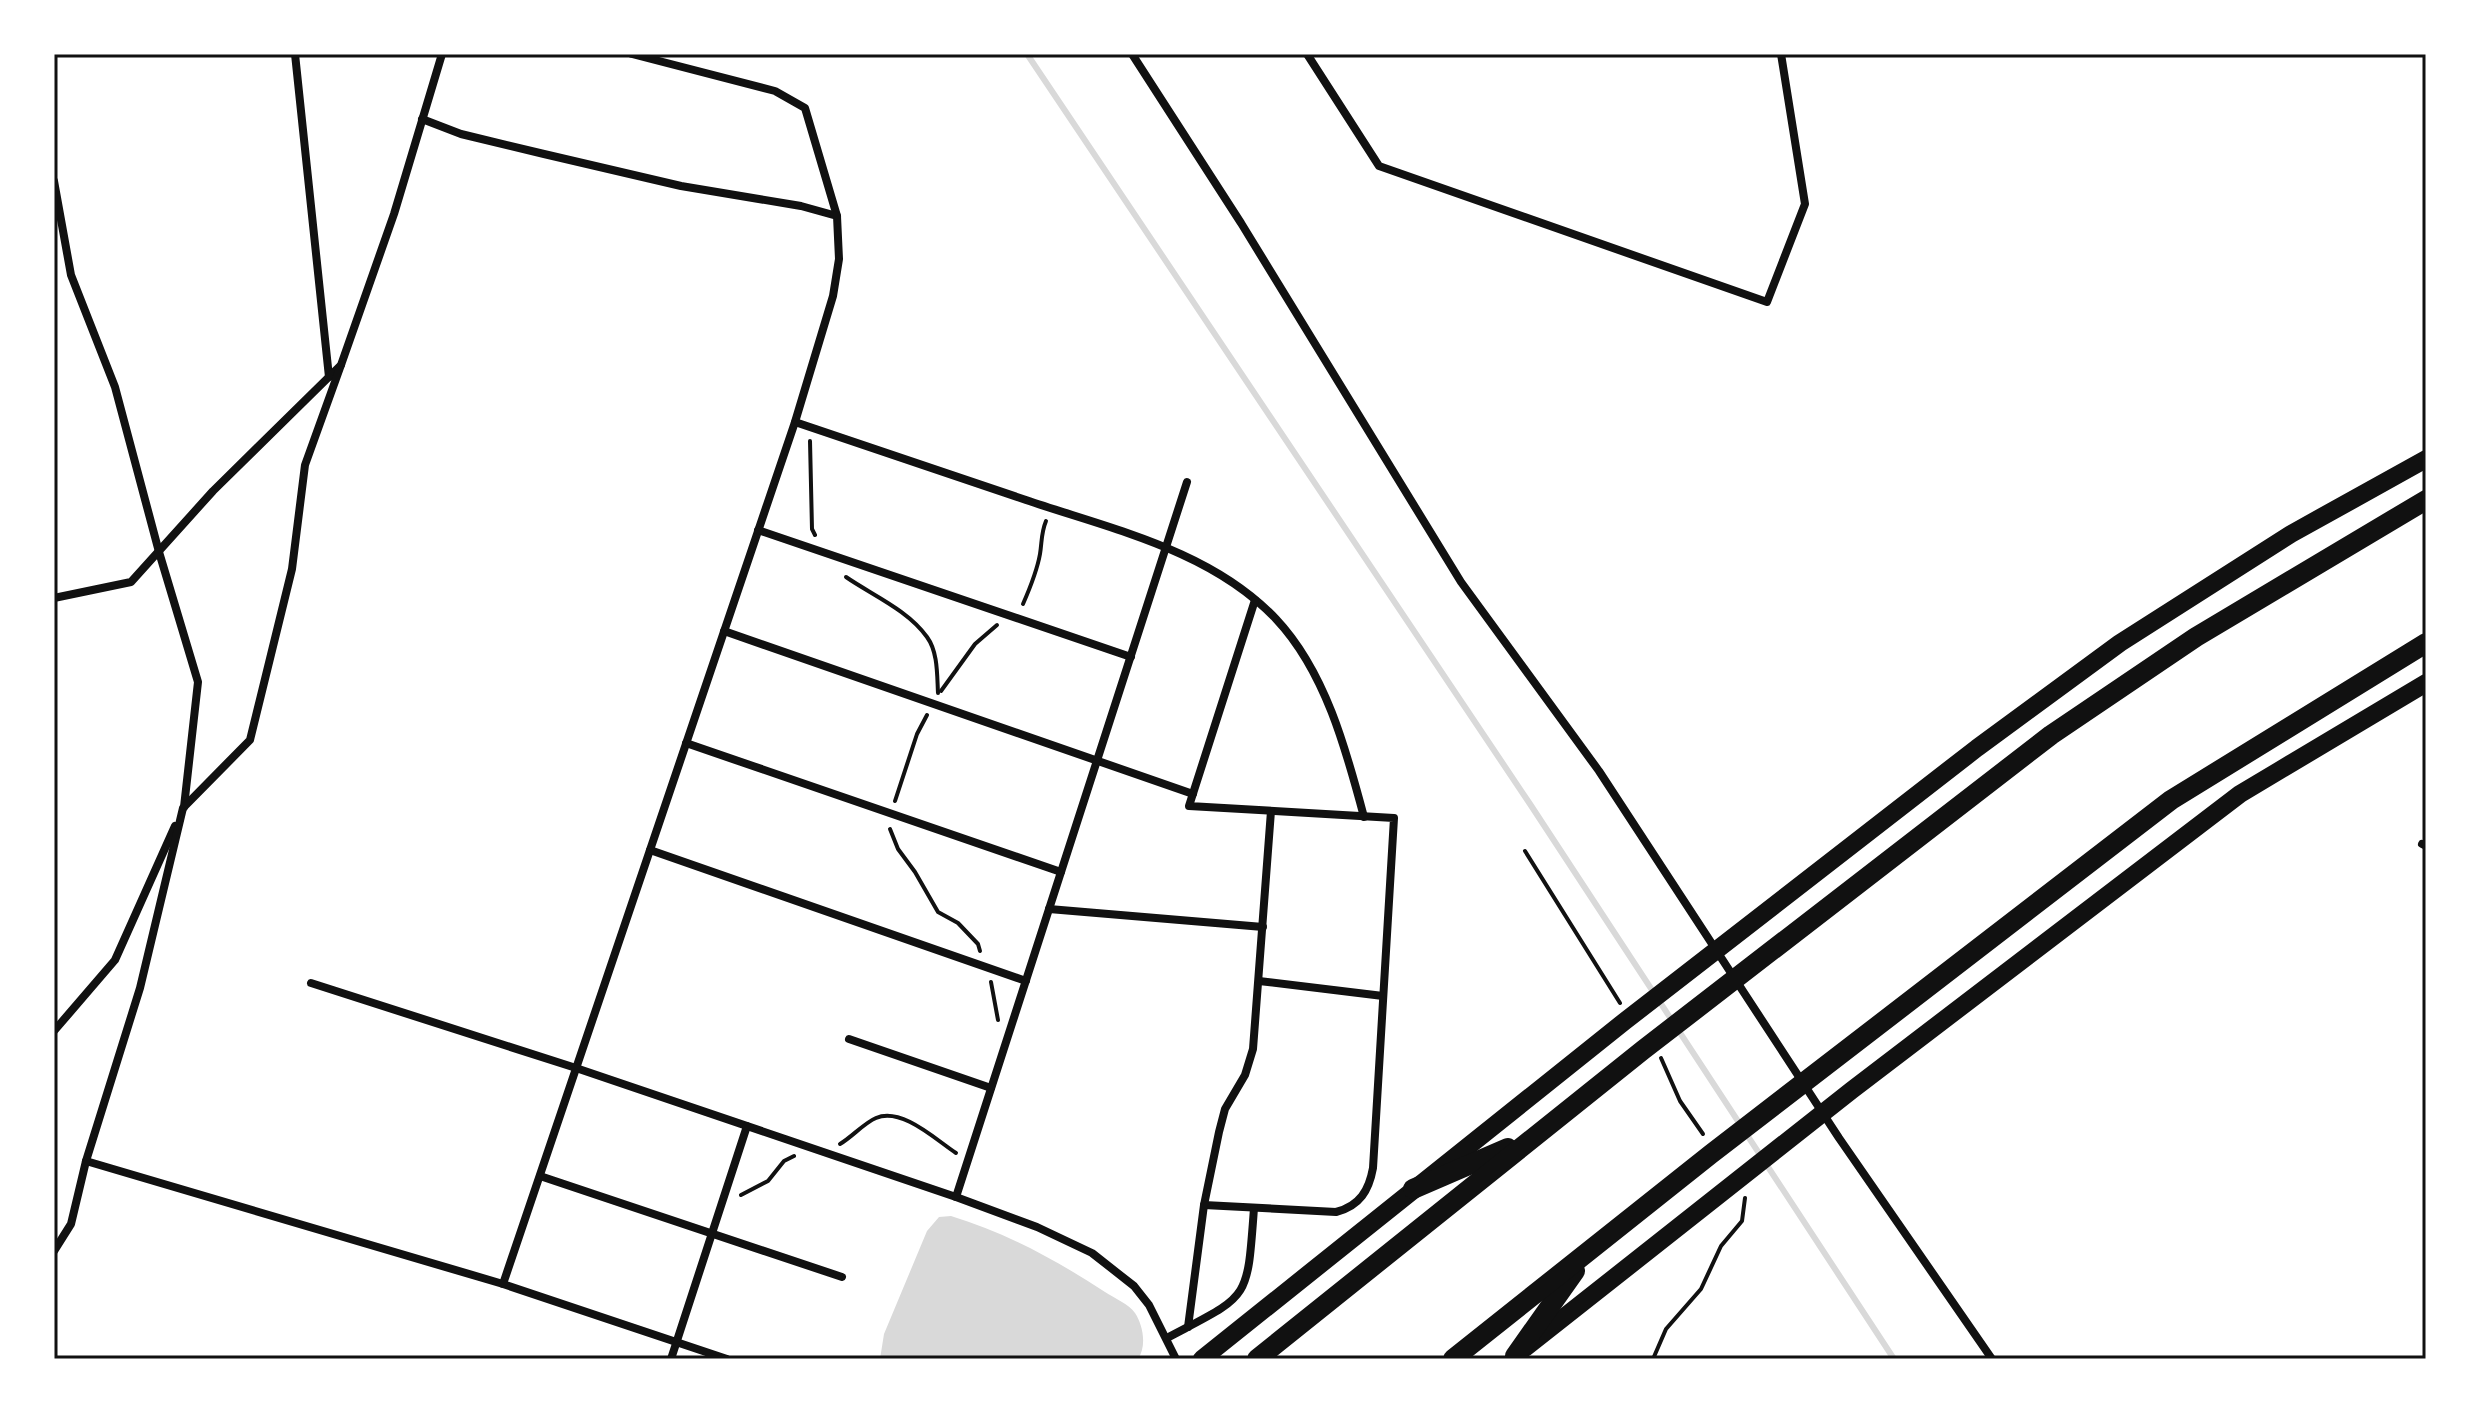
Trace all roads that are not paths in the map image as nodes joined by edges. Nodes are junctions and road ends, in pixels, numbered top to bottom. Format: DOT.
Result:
graph roads {
  1 [pos="295,54"];
  2 [pos="442,54"];
  3 [pos="632,54"];
  4 [pos="1132,54"];
  5 [pos="1307,54"];
  6 [pos="1781,54"];
  7 [pos="422,119"];
  8 [pos="54,181"];
  9 [pos="837,216"];
  10 [pos="341,365"];
  11 [pos="329,377"];
  12 [pos="795,422"];
  13 [pos="2426,459"];
  14 [pos="1187,482"];
  15 [pos="2426,500"];
  16 [pos="758,530"];
  17 [pos="1166,547"];
  18 [pos="159,552"];
  19 [pos="54,598"];
  20 [pos="1255,600"];
  21 [pos="724,631"];
  22 [pos="2426,643"];
  23 [pos="1131,657"];
  24 [pos="2426,683"];
  25 [pos="686,743"];
  26 [pos="1097,762"];
  27 [pos="1193,794"];
  28 [pos="183,808"];
  29 [pos="1271,811"];
  30 [pos="1364,817"];
  31 [pos="650,850"];
  32 [pos="1061,872"];
  33 [pos="1049,909"];
  34 [pos="1263,927"];
  35 [pos="1026,981"];
  36 [pos="1259,981"];
  37 [pos="311,983"];
  38 [pos="1383,996"];
  39 [pos="54,1031"];
  40 [pos="849,1039"];
  41 [pos="576,1068"];
  42 [pos="991,1088"];
  43 [pos="747,1126"];
  44 [pos="1534,1137"];
  45 [pos="86,1161"];
  46 [pos="540,1176"];
  47 [pos="1413,1189"];
  48 [pos="956,1197"];
  49 [pos="1204,1205"];
  50 [pos="1254,1208"];
  51 [pos="712,1233"];
  52 [pos="54,1251"];
  53 [pos="1589,1251"];
  54 [pos="842,1277"];
  55 [pos="503,1284"];
  56 [pos="1188,1327"];
  57 [pos="1167,1338"];
  58 [pos="676,1342"];
  59 [pos="1513,1357"];
  60 [pos="671,1359"];
  61 [pos="727,1359"];
  62 [pos="1176,1359"];
  63 [pos="1202,1359"];
  64 [pos="1257,1359"];
  65 [pos="1453,1359"];
  66 [pos="1992,1359"];
  1 -- 11 [label="street"];
  2 -- 7 [label="street"];
  3 -- 9 [label="street"];
  4 -- 66 [label="street"];
  5 -- 6 [label="street"];
  7 -- 9 [label="street"];
  7 -- 10 [label="street"];
  8 -- 18 [label="street"];
  9 -- 12 [label="street"];
  10 -- 11 [label="street"];
  10 -- 28 [label="street"];
  11 -- 18 [label="street"];
  12 -- 16 [label="street"];
  12 -- 17 [label="street"];
  13 -- 47 [label="main road"];
  14 -- 17 [label="street"];
  15 -- 44 [label="highway"];
  16 -- 21 [label="street"];
  16 -- 23 [label="street"];
  17 -- 20 [label="street"];
  17 -- 23 [label="street"];
  18 -- 19 [label="street"];
  18 -- 28 [label="street"];
  20 -- 27 [label="street"];
  20 -- 30 [label="street"];
  21 -- 25 [label="street"];
  21 -- 26 [label="street"];
  22 -- 53 [label="highway"];
  23 -- 26 [label="street"];
  24 -- 59 [label="main road"];
  25 -- 31 [label="street"];
  25 -- 32 [label="street"];
  26 -- 27 [label="street"];
  26 -- 32 [label="street"];
  27 -- 29 [label="street"];
  28 -- 39 [label="street"];
  28 -- 45 [label="street"];
  29 -- 30 [label="street"];
  29 -- 34 [label="street"];
  30 -- 38 [label="street"];
  31 -- 35 [label="street"];
  31 -- 41 [label="street"];
  32 -- 33 [label="street"];
  33 -- 34 [label="street"];
  33 -- 35 [label="street"];
  34 -- 36 [label="street"];
  35 -- 42 [label="street"];
  36 -- 38 [label="street"];
  36 -- 49 [label="street"];
  37 -- 41 [label="street"];
  38 -- 50 [label="street"];
  40 -- 42 [label="street"];
  41 -- 43 [label="street"];
  41 -- 46 [label="street"];
  42 -- 48 [label="street"];
  43 -- 48 [label="street"];
  43 -- 51 [label="street"];
  44 -- 47 [label="highway"];
  44 -- 64 [label="highway"];
  45 -- 52 [label="street"];
  45 -- 55 [label="street"];
  46 -- 51 [label="street"];
  46 -- 55 [label="street"];
  47 -- 63 [label="main road"];
  48 -- 57 [label="street"];
  49 -- 50 [label="street"];
  49 -- 56 [label="street"];
  50 -- 56 [label="street"];
  51 -- 54 [label="street"];
  51 -- 58 [label="street"];
  53 -- 59 [label="highway"];
  53 -- 65 [label="highway"];
  55 -- 58 [label="street"];
  56 -- 57 [label="street"];
  57 -- 62 [label="street"];
  58 -- 60 [label="street"];
  58 -- 61 [label="street"];
}
